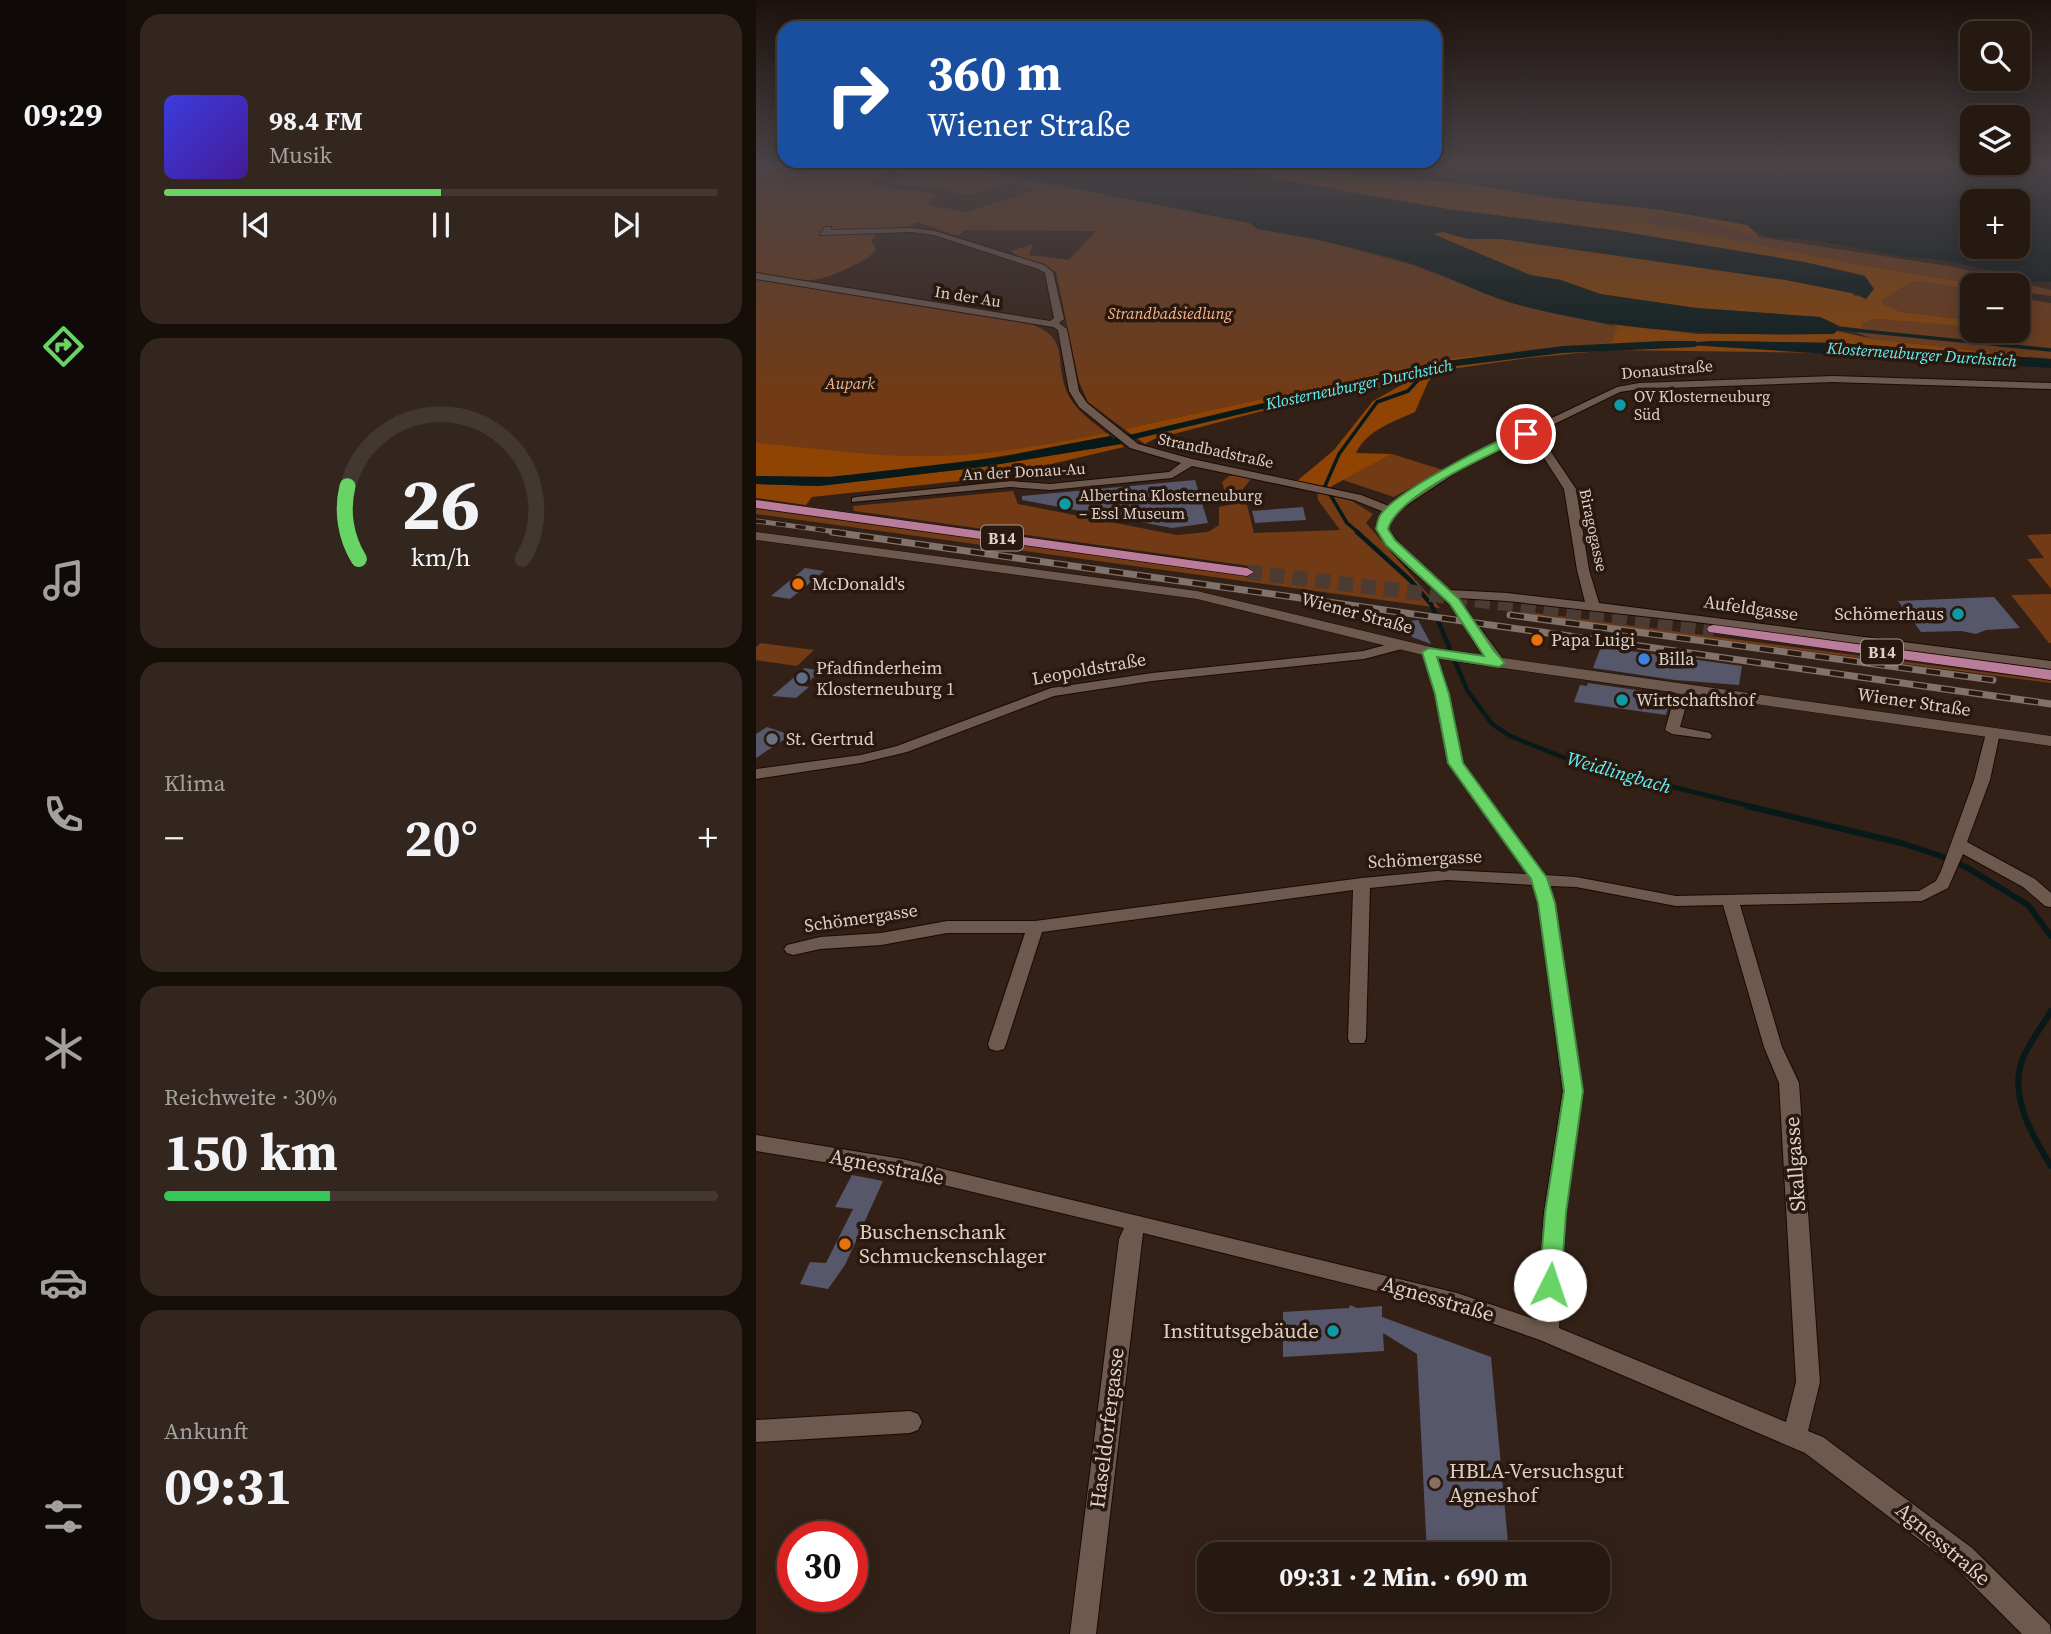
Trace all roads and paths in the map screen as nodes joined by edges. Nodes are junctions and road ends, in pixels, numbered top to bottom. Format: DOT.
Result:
graph roads {
  1 [pos="954,239"];
  2 [pos="756,276"];
  3 [pos="1052,324"];
  4 [pos="2051,386"];
  5 [pos="1528,435"];
  6 [pos="1190,462"];
  7 [pos="856,500"];
  8 [pos="756,504"];
  9 [pos="1390,511"];
  10 [pos="756,536"];
  11 [pos="1247,572"];
  12 [pos="1446,594"];
  13 [pos="1593,606"];
  14 [pos="1714,629"];
  15 [pos="1397,646"];
  16 [pos="1434,653"];
  17 [pos="1499,663"];
  18 [pos="2051,666"];
  19 [pos="2051,675"];
  20 [pos="1684,688"];
  21 [pos="1993,733"];
  22 [pos="1705,736"];
  23 [pos="2051,739"];
  24 [pos="756,774"];
  25 [pos="1958,846"];
  26 [pos="1539,878"];
  27 [pos="1362,883"];
  28 [pos="1730,901"];
  29 [pos="2051,902"];
  30 [pos="1035,927"];
  31 [pos="793,949"];
  32 [pos="1357,1038"];
  33 [pos="997,1044"];
  34 [pos="756,1143"];
  35 [pos="1137,1223"];
  36 [pos="1547,1333"];
  37 [pos="910,1422"];
  38 [pos="756,1431"];
  39 [pos="1795,1435"];
  40 [pos="1083,1634"];
  41 [pos="2041,1634"];
  1 -- 3 [label="street"];
  2 -- 3 [label="street, In der Au"];
  3 -- 6 [label="street, Strandbadstraße"];
  4 -- 5 [label="street, Donaustraße"];
  5 -- 9 [label="street, Donaustraße"];
  5 -- 13 [label="street, Biragogasse"];
  6 -- 7 [label="street, An der Donau-Au"];
  6 -- 9 [label="street, Strandbadstraße"];
  8 -- 11 [label="main road, B14"];
  9 -- 12 [label="street"];
  10 -- 15 [label="street, Wiener Straße"];
  12 -- 13 [label="street, Aufeldgasse"];
  12 -- 17 [label="street"];
  13 -- 18 [label="street, Aufeldgasse"];
  14 -- 19 [label="main road, B14"];
  15 -- 16 [label="street, Wiener Straße"];
  15 -- 24 [label="street, Leopoldstraße"];
  16 -- 17 [label="street, Wiener Straße"];
  16 -- 26 [label="street"];
  17 -- 20 [label="street, Wiener Straße"];
  20 -- 21 [label="street, Wiener Straße"];
  20 -- 22 [label="street"];
  21 -- 23 [label="street, Wiener Straße"];
  21 -- 25 [label="street, Schömergasse"];
  25 -- 28 [label="street, Schömergasse"];
  25 -- 29 [label="street"];
  26 -- 27 [label="street, Schömergasse"];
  26 -- 28 [label="street, Schömergasse"];
  26 -- 36 [label="street"];
  27 -- 30 [label="street, Schömergasse"];
  27 -- 32 [label="street"];
  28 -- 39 [label="street, Skallgasse"];
  30 -- 31 [label="street, Schömergasse"];
  30 -- 33 [label="street"];
  34 -- 35 [label="street, Agnesstraße"];
  35 -- 36 [label="street, Agnesstraße"];
  35 -- 40 [label="street, Haseldorfergasse"];
  36 -- 39 [label="street, Agnesstraße"];
  37 -- 38 [label="street"];
  39 -- 41 [label="street, Agnesstraße"];
}
